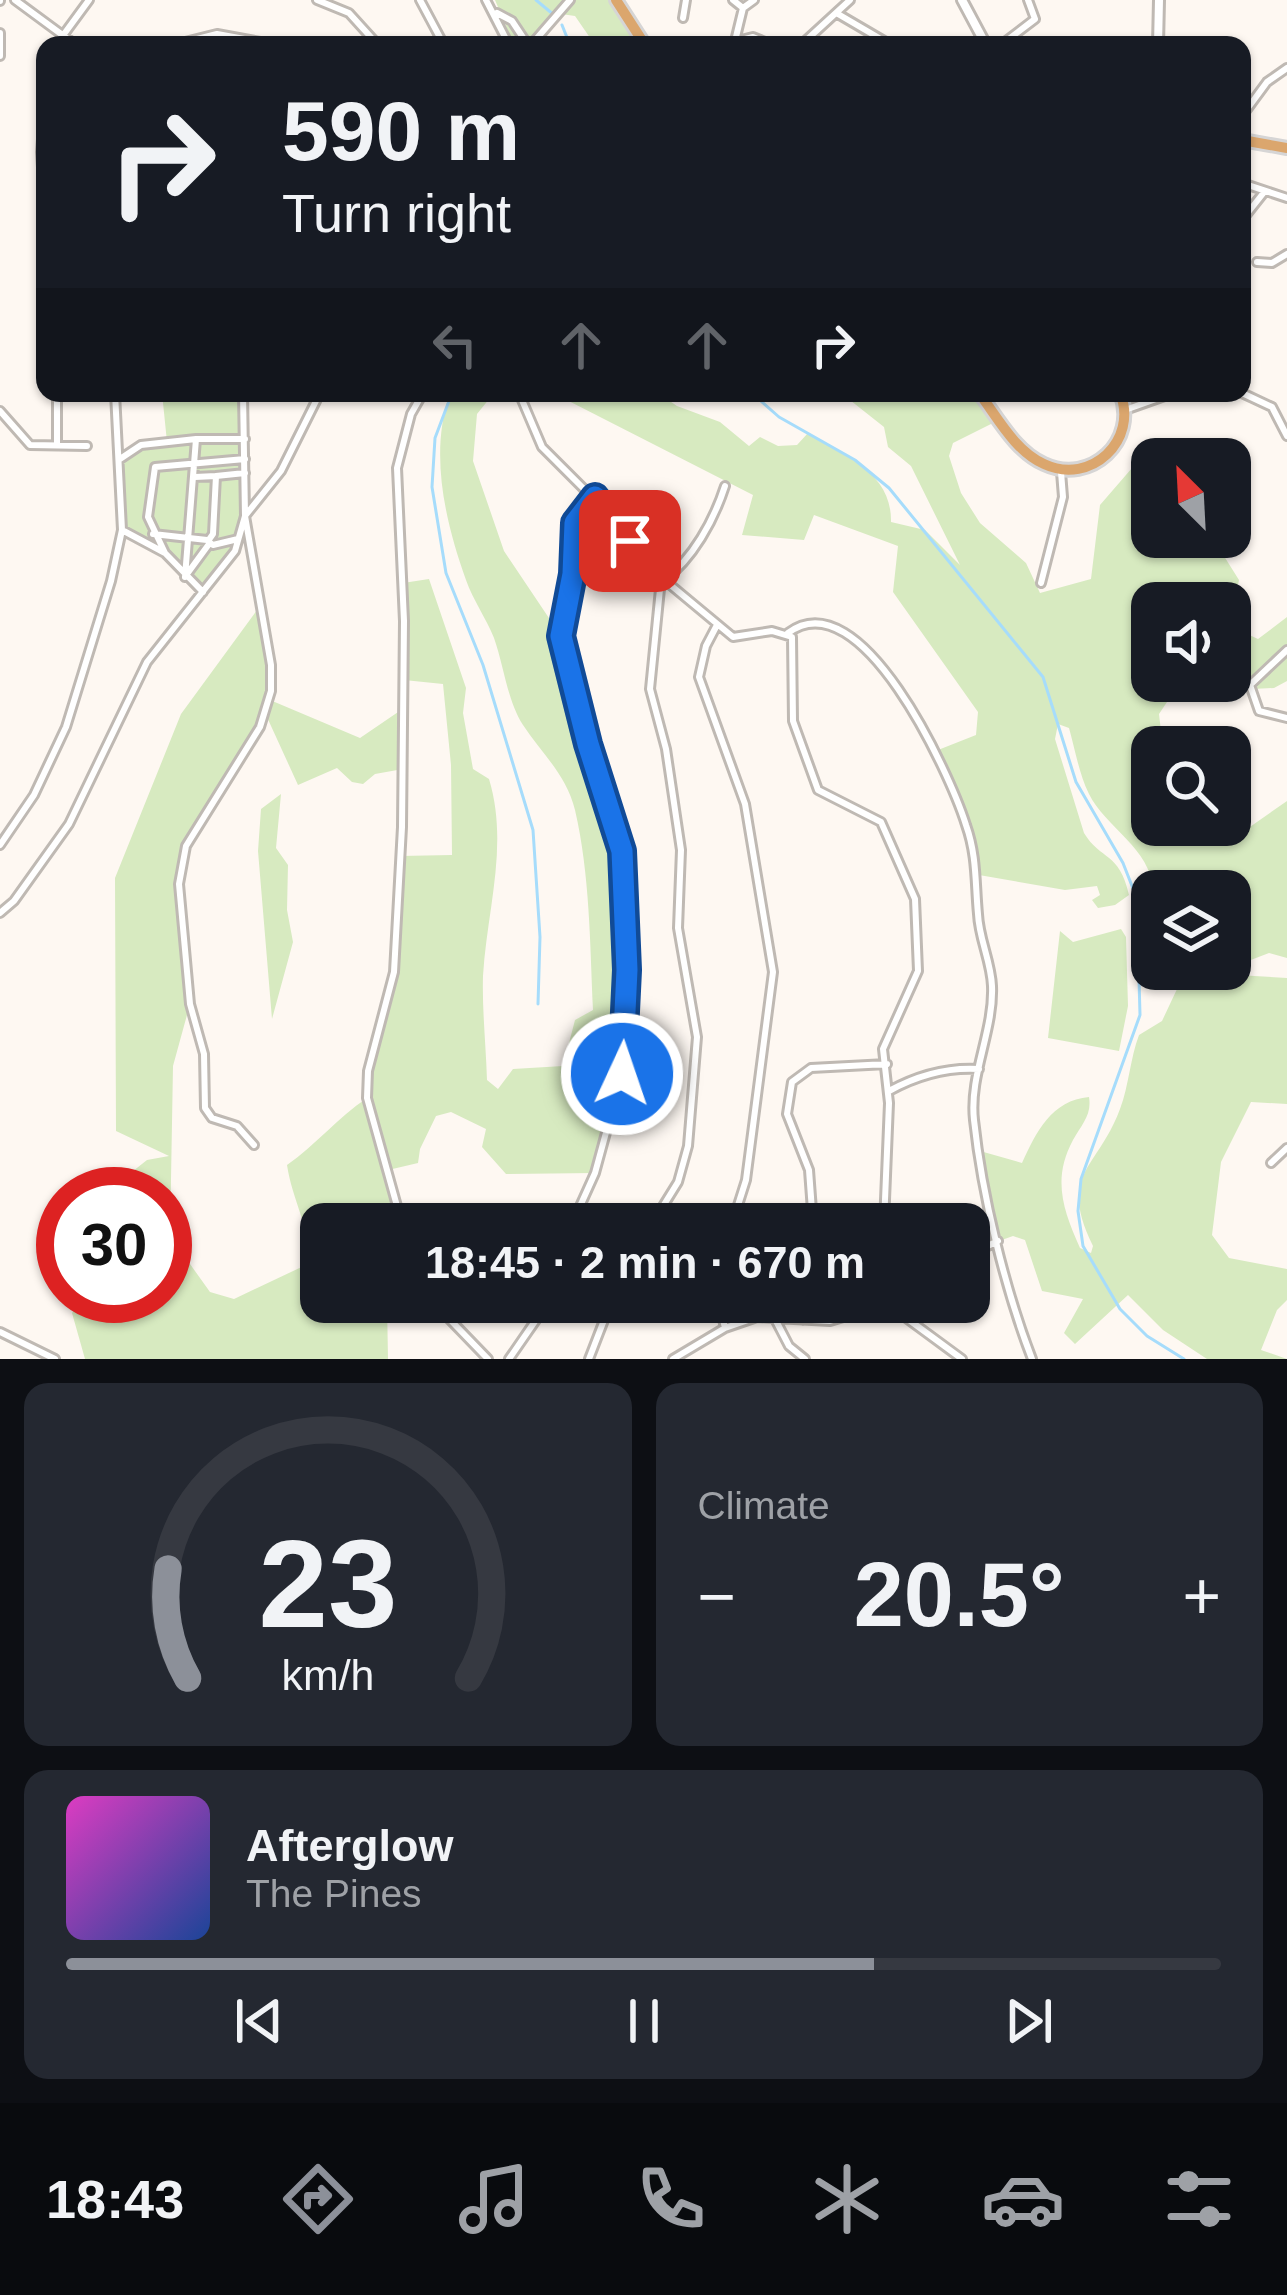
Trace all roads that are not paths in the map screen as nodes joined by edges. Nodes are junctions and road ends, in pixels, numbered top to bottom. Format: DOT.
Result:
graph roads {
  1 [pos="15,0"];
  2 [pos="88,0"];
  3 [pos="317,0"];
  4 [pos="420,0"];
  5 [pos="486,0"];
  6 [pos="570,0"];
  7 [pos="616,0"];
  8 [pos="686,0"];
  9 [pos="733,0"];
  10 [pos="754,0"];
  11 [pos="850,0"];
  12 [pos="962,0"];
  13 [pos="1028,0"];
  14 [pos="1159,0"];
  15 [pos="743,8"];
  16 [pos="494,12"];
  17 [pos="838,14"];
  18 [pos="683,18"];
  19 [pos="0,33"];
  20 [pos="63,35"];
  21 [pos="370,36"];
  22 [pos="439,36"];
  23 [pos="505,36"];
  24 [pos="522,36"];
  25 [pos="537,36"];
  26 [pos="639,36"];
  27 [pos="737,36"];
  28 [pos="812,36"];
  29 [pos="876,36"];
  30 [pos="981,36"];
  31 [pos="1013,36"];
  32 [pos="1158,36"];
  33 [pos="0,56"];
  34 [pos="1287,68"];
  35 [pos="1251,104"];
  36 [pos="1251,142"];
  37 [pos="1287,148"];
  38 [pos="1251,186"];
  39 [pos="1265,191"];
  40 [pos="1287,198"];
  41 [pos="1251,209"];
  42 [pos="1287,254"];
  43 [pos="1258,262"];
  44 [pos="1251,397"];
  45 [pos="57,402"];
  46 [pos="116,402"];
  47 [pos="243,402"];
  48 [pos="316,402"];
  49 [pos="418,402"];
  50 [pos="522,402"];
  51 [pos="986,402"];
  52 [pos="1123,402"];
  53 [pos="1148,402"];
  54 [pos="1125,410"];
  55 [pos="0,411"];
  56 [pos="1287,436"];
  57 [pos="245,439"];
  58 [pos="196,440"];
  59 [pos="57,445"];
  60 [pos="87,446"];
  61 [pos="120,459"];
  62 [pos="245,459"];
  63 [pos="195,461"];
  64 [pos="1060,469"];
  65 [pos="245,473"];
  66 [pos="216,476"];
  67 [pos="195,477"];
  68 [pos="725,486"];
  69 [pos="595,497"];
  70 [pos="245,516"];
  71 [pos="122,530"];
  72 [pos="153,534"];
  73 [pos="191,538"];
  74 [pos="238,539"];
  75 [pos="208,542"];
  76 [pos="165,554"];
  77 [pos="185,577"];
  78 [pos="662,580"];
  79 [pos="1041,583"];
  80 [pos="202,592"];
  81 [pos="717,625"];
  82 [pos="788,633"];
  83 [pos="1287,650"];
  84 [pos="1287,718"];
  85 [pos="0,845"];
  86 [pos="0,913"];
  87 [pos="886,1064"];
  88 [pos="979,1069"];
  89 [pos="889,1091"];
  90 [pos="254,1145"];
  91 [pos="1287,1148"];
  92 [pos="1271,1163"];
  93 [pos="396,1203"];
  94 [pos="582,1203"];
  95 [pos="665,1203"];
  96 [pos="739,1203"];
  97 [pos="811,1203"];
  98 [pos="885,1203"];
  99 [pos="999,1241"];
  100 [pos="990,1245"];
  101 [pos="454,1323"];
  102 [pos="534,1323"];
  103 [pos="603,1323"];
  104 [pos="724,1323"];
  105 [pos="740,1323"];
  106 [pos="777,1323"];
  107 [pos="916,1323"];
  108 [pos="725,1328"];
  109 [pos="0,1332"];
  110 [pos="56,1359"];
  111 [pos="488,1359"];
  112 [pos="508,1359"];
  113 [pos="589,1359"];
  114 [pos="673,1359"];
  115 [pos="805,1359"];
  116 [pos="962,1359"];
  117 [pos="1032,1359"];
  1 -- 20 [label="street"];
  2 -- 20 [label="street"];
  3 -- 21 [label="street"];
  4 -- 22 [label="street"];
  5 -- 16 [label="street"];
  6 -- 25 [label="street"];
  7 -- 26 [label="highway"];
  8 -- 18 [label="street"];
  9 -- 15 [label="street"];
  10 -- 15 [label="street"];
  11 -- 17 [label="street"];
  12 -- 30 [label="street"];
  13 -- 31 [label="street"];
  14 -- 32 [label="street"];
  15 -- 27 [label="street"];
  16 -- 23 [label="street"];
  16 -- 24 [label="street"];
  17 -- 28 [label="street"];
  17 -- 29 [label="street"];
  19 -- 33 [label="street"];
  34 -- 35 [label="street"];
  36 -- 37 [label="highway"];
  38 -- 39 [label="street"];
  39 -- 40 [label="street"];
  39 -- 41 [label="street"];
  42 -- 43 [label="street"];
  44 -- 56 [label="street"];
  45 -- 59 [label="street"];
  46 -- 61 [label="street"];
  47 -- 57 [label="street"];
  48 -- 70 [label="street"];
  49 -- 93 [label="street"];
  50 -- 69 [label="street"];
  51 -- 64 [label="highway"];
  52 -- 54 [label="highway"];
  53 -- 54 [label="street"];
  54 -- 64 [label="highway"];
  55 -- 59 [label="street"];
  57 -- 58 [label="street"];
  57 -- 62 [label="street"];
  58 -- 61 [label="street"];
  58 -- 63 [label="street"];
  59 -- 60 [label="street"];
  61 -- 71 [label="street"];
  62 -- 63 [label="street"];
  62 -- 65 [label="street"];
  63 -- 67 [label="street"];
  63 -- 72 [label="street"];
  64 -- 79 [label="street"];
  65 -- 66 [label="street"];
  65 -- 70 [label="street"];
  66 -- 67 [label="street"];
  66 -- 75 [label="street"];
  67 -- 73 [label="street"];
  68 -- 78 [label="street"];
  69 -- 78 [label="street"];
  69 -- 94 [label="street"];
  70 -- 74 [label="street"];
  70 -- 90 [label="street"];
  71 -- 76 [label="street"];
  71 -- 85 [label="street"];
  72 -- 73 [label="street"];
  72 -- 76 [label="street"];
  73 -- 75 [label="street"];
  73 -- 77 [label="street"];
  74 -- 75 [label="street"];
  74 -- 80 [label="street"];
  75 -- 77 [label="street"];
  76 -- 77 [label="street"];
  77 -- 80 [label="street"];
  78 -- 81 [label="street"];
  78 -- 95 [label="street"];
  80 -- 86 [label="street"];
  81 -- 82 [label="street"];
  81 -- 96 [label="street"];
  82 -- 87 [label="street"];
  82 -- 88 [label="street"];
  83 -- 84 [label="street"];
  87 -- 89 [label="street"];
  87 -- 97 [label="street"];
  88 -- 89 [label="street"];
  88 -- 99 [label="street"];
  89 -- 98 [label="street"];
  91 -- 92 [label="street"];
  99 -- 100 [label="street"];
  99 -- 117 [label="street"];
  101 -- 111 [label="street"];
  102 -- 112 [label="street"];
  103 -- 113 [label="street"];
  104 -- 108 [label="street"];
  105 -- 108 [label="street"];
  106 -- 115 [label="street"];
  107 -- 116 [label="street"];
  108 -- 114 [label="street"];
  109 -- 110 [label="street"];
}
